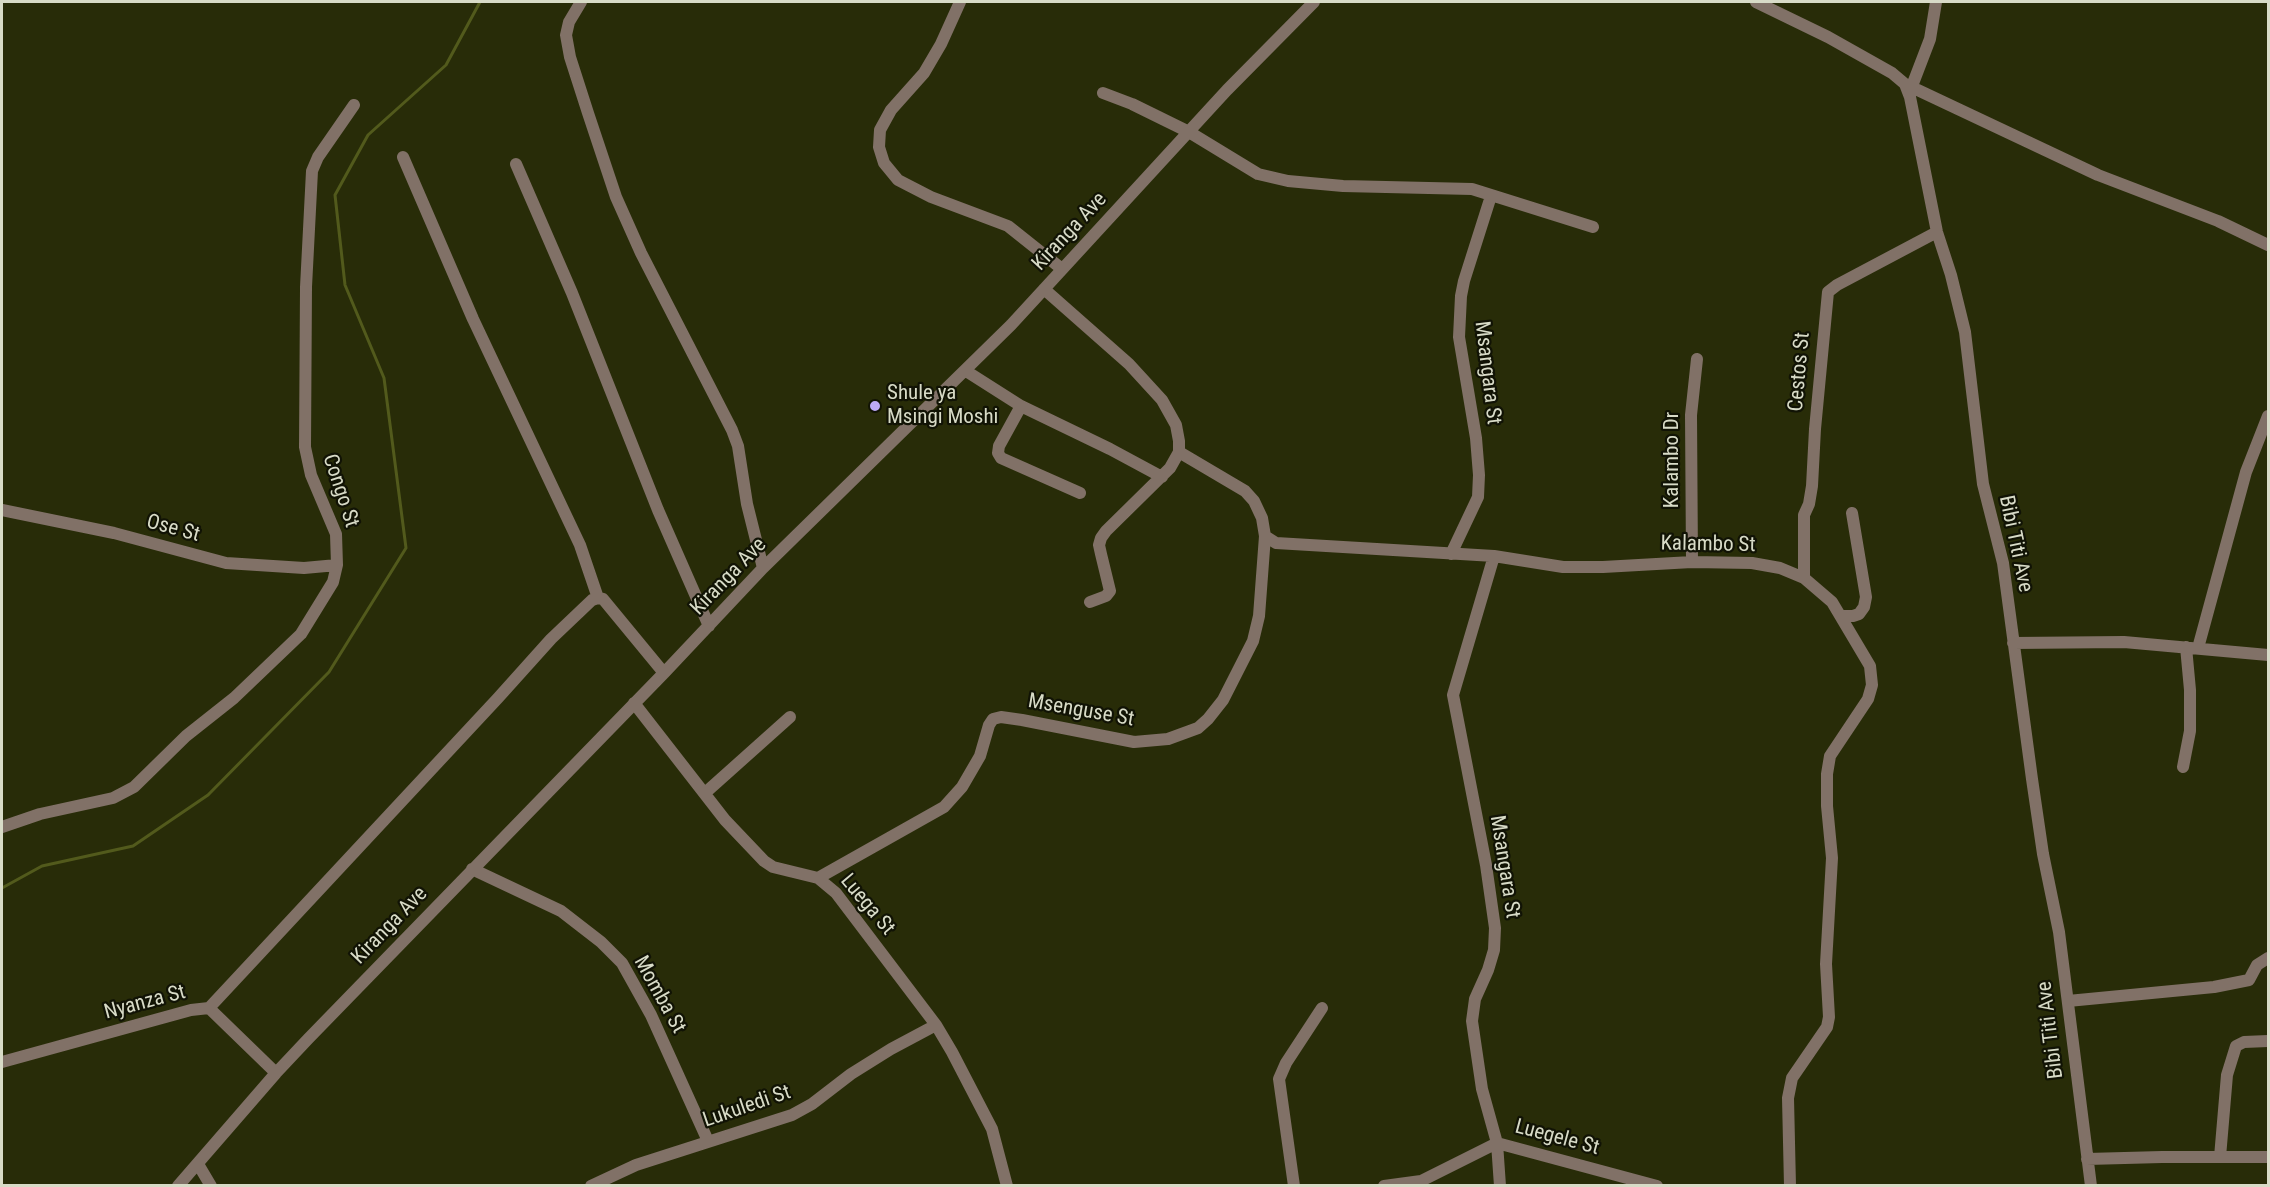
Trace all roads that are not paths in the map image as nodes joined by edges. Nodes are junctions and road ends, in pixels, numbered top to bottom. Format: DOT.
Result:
graph roads {
  1 [pos="580,2"];
  2 [pos="960,2"];
  3 [pos="1314,2"];
  4 [pos="1756,2"];
  5 [pos="1936,2"];
  6 [pos="1908,85"];
  7 [pos="1103,93"];
  8 [pos="354,105"];
  9 [pos="1189,132"];
  10 [pos="403,156"];
  11 [pos="516,164"];
  12 [pos="1491,196"];
  13 [pos="1593,227"];
  14 [pos="1937,232"];
  15 [pos="2268,245"];
  16 [pos="1062,269"];
  17 [pos="1044,289"];
  18 [pos="1697,359"];
  19 [pos="966,371"];
  20 [pos="1021,406"];
  21 [pos="2268,416"];
  22 [pos="1179,452"];
  23 [pos="1162,477"];
  24 [pos="1080,493"];
  25 [pos="2,512"];
  26 [pos="1852,513"];
  27 [pos="1265,536"];
  28 [pos="1450,554"];
  29 [pos="1494,556"];
  30 [pos="1692,562"];
  31 [pos="337,565"];
  32 [pos="763,568"];
  33 [pos="1804,579"];
  34 [pos="598,598"];
  35 [pos="1090,602"];
  36 [pos="1841,616"];
  37 [pos="709,626"];
  38 [pos="2013,643"];
  39 [pos="2192,647"];
  40 [pos="2268,655"];
  41 [pos="664,673"];
  42 [pos="634,703"];
  43 [pos="790,717"];
  44 [pos="2183,767"];
  45 [pos="705,793"];
  46 [pos="2,827"];
  47 [pos="472,869"];
  48 [pos="818,878"];
  49 [pos="2268,958"];
  50 [pos="2068,1001"];
  51 [pos="209,1008"];
  52 [pos="1322,1008"];
  53 [pos="936,1025"];
  54 [pos="2268,1041"];
  55 [pos="2,1062"];
  56 [pos="276,1073"];
  57 [pos="708,1141"];
  58 [pos="1497,1143"];
  59 [pos="2220,1157"];
  60 [pos="2268,1157"];
  61 [pos="2088,1159"];
  62 [pos="198,1164"];
  63 [pos="178,1185"];
  64 [pos="211,1185"];
  65 [pos="591,1185"];
  66 [pos="1007,1185"];
  67 [pos="1294,1185"];
  68 [pos="1384,1185"];
  69 [pos="1500,1185"];
  70 [pos="1657,1185"];
  71 [pos="1790,1185"];
  72 [pos="2091,1185"];
  1 -- 32 [label="street"];
  2 -- 16 [label="street"];
  3 -- 9 [label="street, Kiranga Ave"];
  4 -- 6 [label="street"];
  5 -- 6 [label="street"];
  6 -- 14 [label="street, Bibi Titi Ave"];
  6 -- 15 [label="street"];
  7 -- 9 [label="street"];
  8 -- 31 [label="street, Congo St"];
  9 -- 12 [label="street"];
  9 -- 16 [label="street, Kiranga Ave"];
  10 -- 34 [label="street"];
  11 -- 37 [label="street"];
  12 -- 13 [label="street"];
  12 -- 28 [label="street, Msangara St"];
  14 -- 33 [label="street, Cestos St"];
  14 -- 38 [label="street, Bibi Titi Ave"];
  16 -- 17 [label="street, Kiranga Ave"];
  17 -- 19 [label="street, Kiranga Ave"];
  17 -- 22 [label="street"];
  18 -- 30 [label="street, Kalambo Dr"];
  19 -- 20 [label="street"];
  19 -- 32 [label="street, Kiranga Ave"];
  20 -- 23 [label="street"];
  20 -- 24 [label="street"];
  21 -- 39 [label="street"];
  22 -- 23 [label="street"];
  22 -- 27 [label="street"];
  23 -- 35 [label="street"];
  25 -- 31 [label="street, Ose St"];
  26 -- 36 [label="street"];
  27 -- 28 [label="street, Kalambo St"];
  27 -- 48 [label="street, Msenguse St"];
  28 -- 29 [label="street, Kalambo St"];
  29 -- 30 [label="street, Kalambo St"];
  29 -- 58 [label="street, Msangara St"];
  30 -- 33 [label="street, Kalambo St"];
  31 -- 46 [label="street, Congo St"];
  32 -- 37 [label="street, Kiranga Ave"];
  33 -- 36 [label="street, Kalambo St"];
  34 -- 41 [label="street"];
  34 -- 51 [label="street"];
  36 -- 71 [label="street, Kalambo St"];
  37 -- 41 [label="street, Kiranga Ave"];
  38 -- 39 [label="street"];
  38 -- 50 [label="street, Bibi Titi Ave"];
  39 -- 40 [label="street"];
  39 -- 44 [label="street"];
  41 -- 42 [label="street, Kiranga Ave"];
  42 -- 45 [label="street, Luega St"];
  42 -- 47 [label="street, Kiranga Ave"];
  43 -- 45 [label="street"];
  45 -- 48 [label="street, Luega St"];
  47 -- 56 [label="street, Kiranga Ave"];
  47 -- 57 [label="street, Momba St"];
  48 -- 53 [label="street, Luega St"];
  49 -- 50 [label="street"];
  50 -- 61 [label="street, Bibi Titi Ave"];
  51 -- 55 [label="street, Nyanza St"];
  51 -- 56 [label="street, Nyanza St"];
  52 -- 67 [label="street"];
  53 -- 57 [label="street, Lukuledi St"];
  53 -- 66 [label="street, Luega St"];
  54 -- 59 [label="street"];
  56 -- 62 [label="street, Kiranga Ave"];
  57 -- 65 [label="street, Lukuledi St"];
  58 -- 68 [label="street, Luegele St"];
  58 -- 69 [label="street, Msangara St"];
  58 -- 70 [label="street, Luegele St"];
  59 -- 60 [label="street"];
  59 -- 61 [label="street"];
  61 -- 72 [label="street, Bibi Titi Ave"];
  62 -- 63 [label="street, Kiranga Ave"];
  62 -- 64 [label="street"];
}
